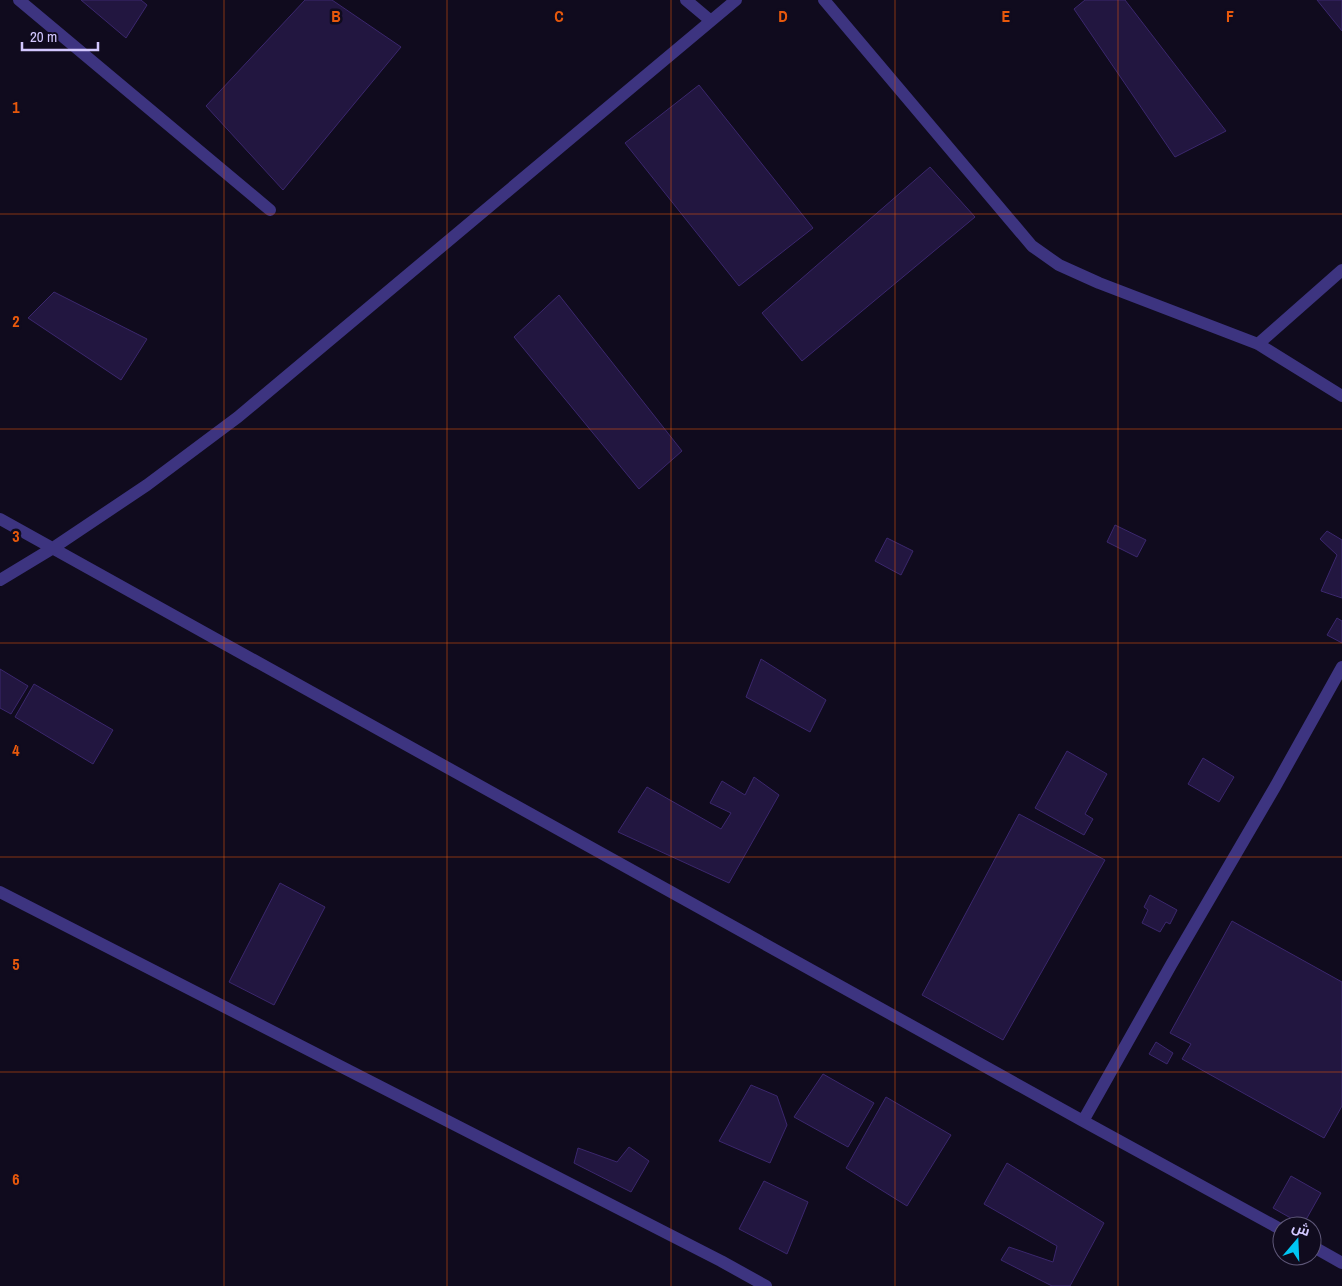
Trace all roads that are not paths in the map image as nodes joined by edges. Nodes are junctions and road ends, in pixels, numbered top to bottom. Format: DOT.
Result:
graph roads {
  1 [pos="19,0"];
  2 [pos="686,0"];
  3 [pos="736,0"];
  4 [pos="824,0"];
  5 [pos="711,21"];
  6 [pos="270,210"];
  7 [pos="1342,270"];
  8 [pos="1258,344"];
  9 [pos="1342,396"];
  10 [pos="0,519"];
  11 [pos="52,548"];
  12 [pos="0,580"];
  13 [pos="1342,667"];
  14 [pos="0,892"];
  15 [pos="1083,1121"];
  16 [pos="1272,1225"];
  17 [pos="1322,1252"];
  18 [pos="1342,1263"];
  19 [pos="766,1286"];
  1 -- 6 [label="street"];
  2 -- 5 [label="street"];
  3 -- 5 [label="street"];
  4 -- 8 [label="street"];
  5 -- 11 [label="street"];
  7 -- 8 [label="street"];
  8 -- 9 [label="street"];
  10 -- 11 [label="street"];
  11 -- 12 [label="street"];
  11 -- 15 [label="street"];
  13 -- 15 [label="street"];
  14 -- 19 [label="street"];
  15 -- 16 [label="street"];
  17 -- 18 [label="street"];
}
